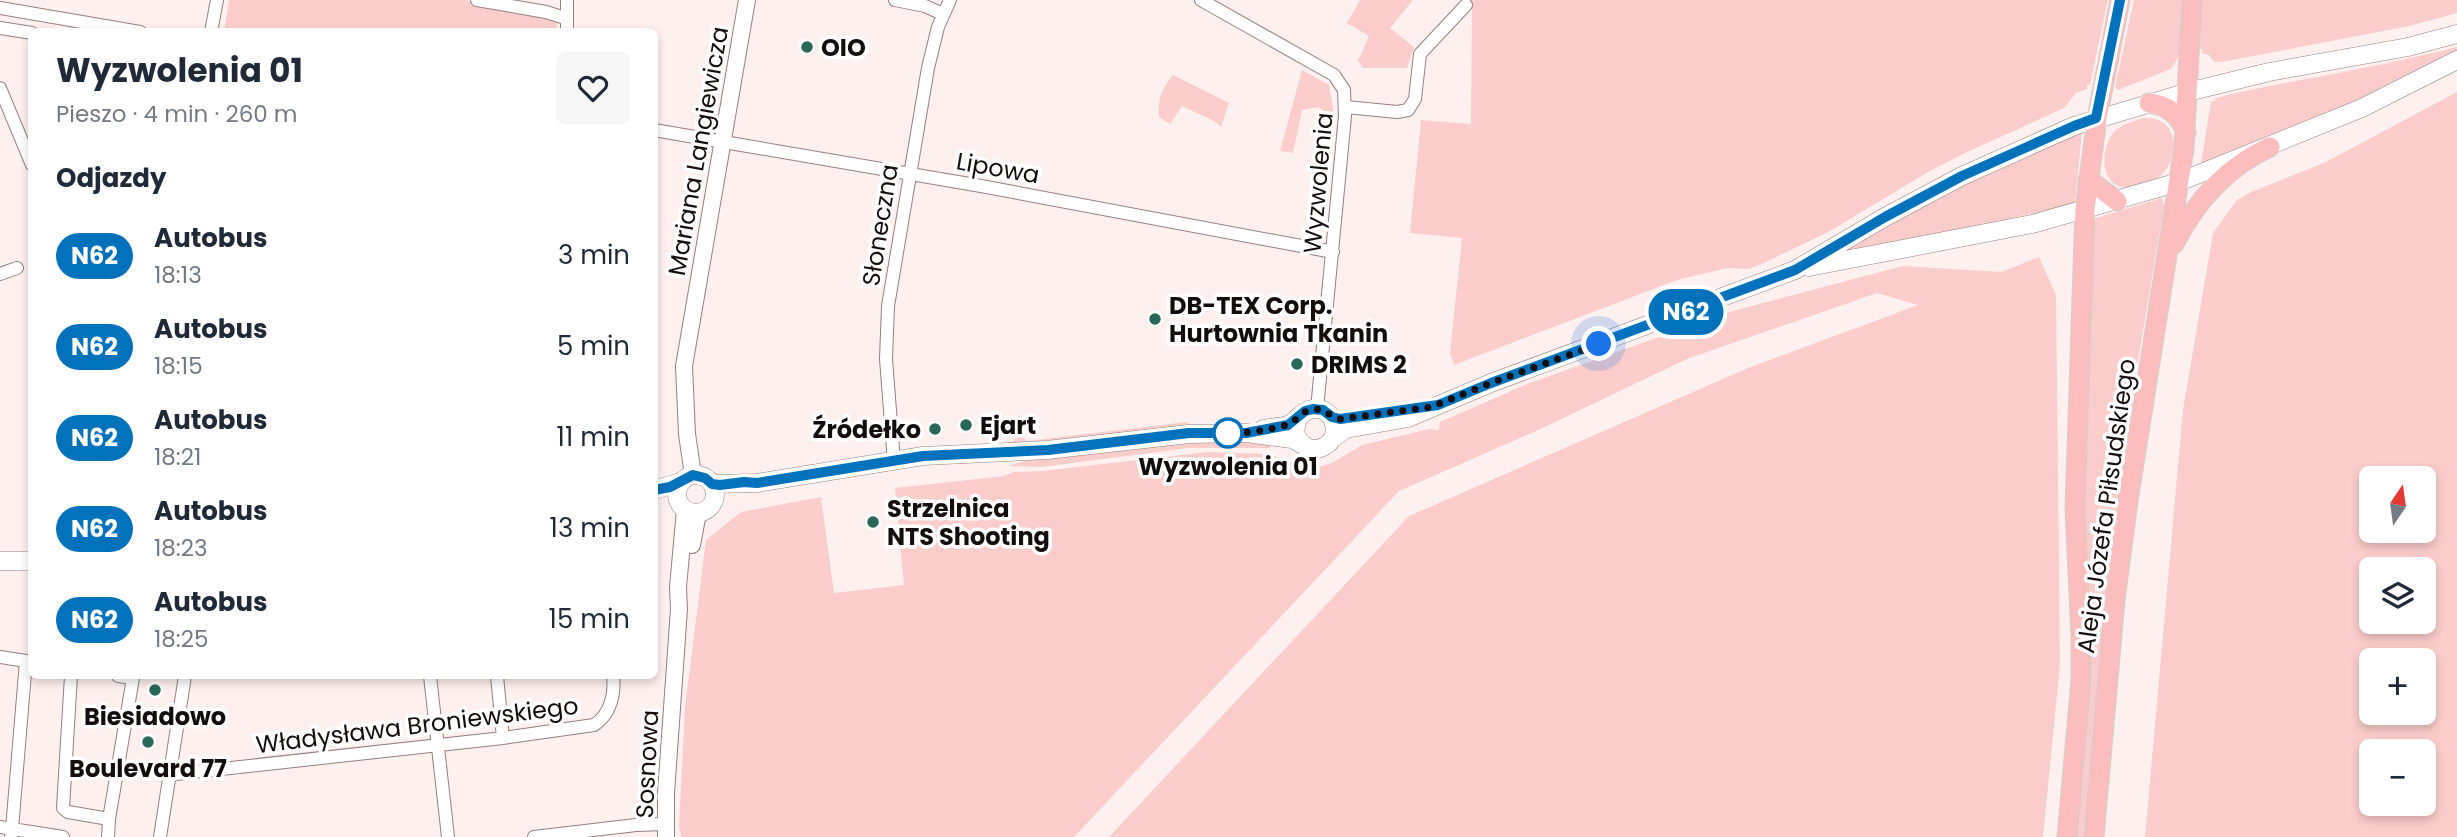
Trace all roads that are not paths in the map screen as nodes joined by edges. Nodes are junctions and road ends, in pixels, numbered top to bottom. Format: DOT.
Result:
graph roads {
  1 [pos="217,0"];
  2 [pos="477,0"];
  3 [pos="567,0"];
  4 [pos="747,0"];
  5 [pos="895,0"];
  6 [pos="950,0"];
  7 [pos="1201,0"];
  8 [pos="2120,0"];
  9 [pos="2192,0"];
  10 [pos="500,2"];
  11 [pos="1466,5"];
  12 [pos="0,8"];
  13 [pos="943,14"];
  14 [pos="565,18"];
  15 [pos="0,28"];
  16 [pos="117,28"];
  17 [pos="212,28"];
  18 [pos="566,28"];
  19 [pos="28,32"];
  20 [pos="2457,34"];
  21 [pos="2457,60"];
  22 [pos="0,88"];
  23 [pos="2188,92"];
  24 [pos="2149,103"];
  25 [pos="1346,107"];
  26 [pos="2096,118"];
  27 [pos="658,131"];
  28 [pos="2186,134"];
  29 [pos="723,142"];
  30 [pos="2270,147"];
  31 [pos="28,155"];
  32 [pos="910,174"];
  33 [pos="2088,179"];
  34 [pos="2179,182"];
  35 [pos="2117,201"];
  36 [pos="2085,209"];
  37 [pos="1333,252"];
  38 [pos="2165,267"];
  39 [pos="17,268"];
  40 [pos="1795,270"];
  41 [pos="0,274"];
  42 [pos="1431,407"];
  43 [pos="1324,413"];
  44 [pos="1298,417"];
  45 [pos="1246,433"];
  46 [pos="1333,438"];
  47 [pos="1301,443"];
  48 [pos="894,462"];
  49 [pos="687,479"];
  50 [pos="757,483"];
  51 [pos="712,484"];
  52 [pos="658,489"];
  53 [pos="658,501"];
  54 [pos="694,508"];
  55 [pos="0,561"];
  56 [pos="28,561"];
  57 [pos="0,657"];
  58 [pos="28,662"];
  59 [pos="28,670"];
  60 [pos="71,679"];
  61 [pos="134,679"];
  62 [pos="185,679"];
  63 [pos="430,679"];
  64 [pos="496,679"];
  65 [pos="613,679"];
  66 [pos="503,738"];
  67 [pos="438,745"];
  68 [pos="170,773"];
  69 [pos="109,819"];
  70 [pos="8,831"];
  71 [pos="646,831"];
  72 [pos="666,831"];
  73 [pos="63,837"];
  74 [pos="108,837"];
  75 [pos="160,837"];
  76 [pos="448,837"];
  77 [pos="534,837"];
  78 [pos="2067,837"];
  79 [pos="2094,837"];
  1 -- 17 [label="street"];
  2 -- 10 [label="street"];
  3 -- 14 [label="street"];
  4 -- 29 [label="street, Mariana Langiewicza"];
  5 -- 13 [label="street"];
  6 -- 13 [label="street, Słoneczna"];
  7 -- 25 [label="street, Wyzwolenia"];
  8 -- 26 [label="main road"];
  9 -- 23 [label="main road"];
  10 -- 14 [label="street"];
  11 -- 25 [label="street"];
  12 -- 16 [label="street"];
  13 -- 32 [label="street, Słoneczna"];
  14 -- 18 [label="street"];
  15 -- 19 [label="street"];
  20 -- 23 [label="main road"];
  21 -- 30 [label="main road"];
  22 -- 31 [label="street"];
  23 -- 24 [label="main road"];
  23 -- 28 [label="main road"];
  24 -- 26 [label="main road"];
  24 -- 28 [label="main road"];
  25 -- 37 [label="street, Wyzwolenia"];
  26 -- 33 [label="main road"];
  26 -- 40 [label="main road"];
  27 -- 29 [label="street, Lipowa"];
  28 -- 34 [label="main road"];
  29 -- 32 [label="street, Lipowa"];
  29 -- 49 [label="street, Mariana Langiewicza"];
  30 -- 34 [label="main road"];
  30 -- 38 [label="main road"];
  32 -- 37 [label="street, Lipowa"];
  32 -- 48 [label="street, Słoneczna"];
  33 -- 35 [label="main road"];
  33 -- 36 [label="main road, Aleja Józefa Piłsudskiego"];
  34 -- 35 [label="main road"];
  34 -- 38 [label="main road, Aleja Józefa Piłsudskiego"];
  35 -- 36 [label="main road"];
  36 -- 40 [label="main road"];
  36 -- 78 [label="main road, Aleja Józefa Piłsudskiego"];
  37 -- 43 [label="street, Wyzwolenia"];
  38 -- 79 [label="main road, Aleja Józefa Piłsudskiego"];
  39 -- 41 [label="street"];
  40 -- 42 [label="main road"];
  42 -- 43 [label="main road"];
  42 -- 46 [label="main road"];
  43 -- 44 [label="main road"];
  43 -- 46 [label="main road"];
  44 -- 45 [label="main road"];
  44 -- 47 [label="main road"];
  45 -- 47 [label="main road"];
  45 -- 48 [label="main road"];
  46 -- 47 [label="main road"];
  48 -- 50 [label="main road"];
  49 -- 51 [label="main road"];
  49 -- 52 [label="main road"];
  49 -- 54 [label="main road"];
  50 -- 51 [label="main road"];
  50 -- 54 [label="main road"];
  51 -- 54 [label="main road"];
  53 -- 54 [label="main road"];
  54 -- 72 [label="street, Sosnowa"];
  55 -- 56 [label="main road"];
  57 -- 58 [label="street"];
  59 -- 70 [label="street"];
  60 -- 69 [label="street"];
  61 -- 69 [label="street"];
  62 -- 68 [label="street"];
  63 -- 67 [label="street"];
  64 -- 66 [label="street"];
  65 -- 66 [label="street, Władysława Broniewskiego"];
  66 -- 67 [label="street, Władysława Broniewskiego"];
  67 -- 68 [label="street, Władysława Broniewskiego"];
  67 -- 76 [label="street"];
  68 -- 75 [label="street"];
  69 -- 74 [label="street"];
  70 -- 73 [label="street"];
  71 -- 72 [label="street"];
  71 -- 77 [label="street"];
}
